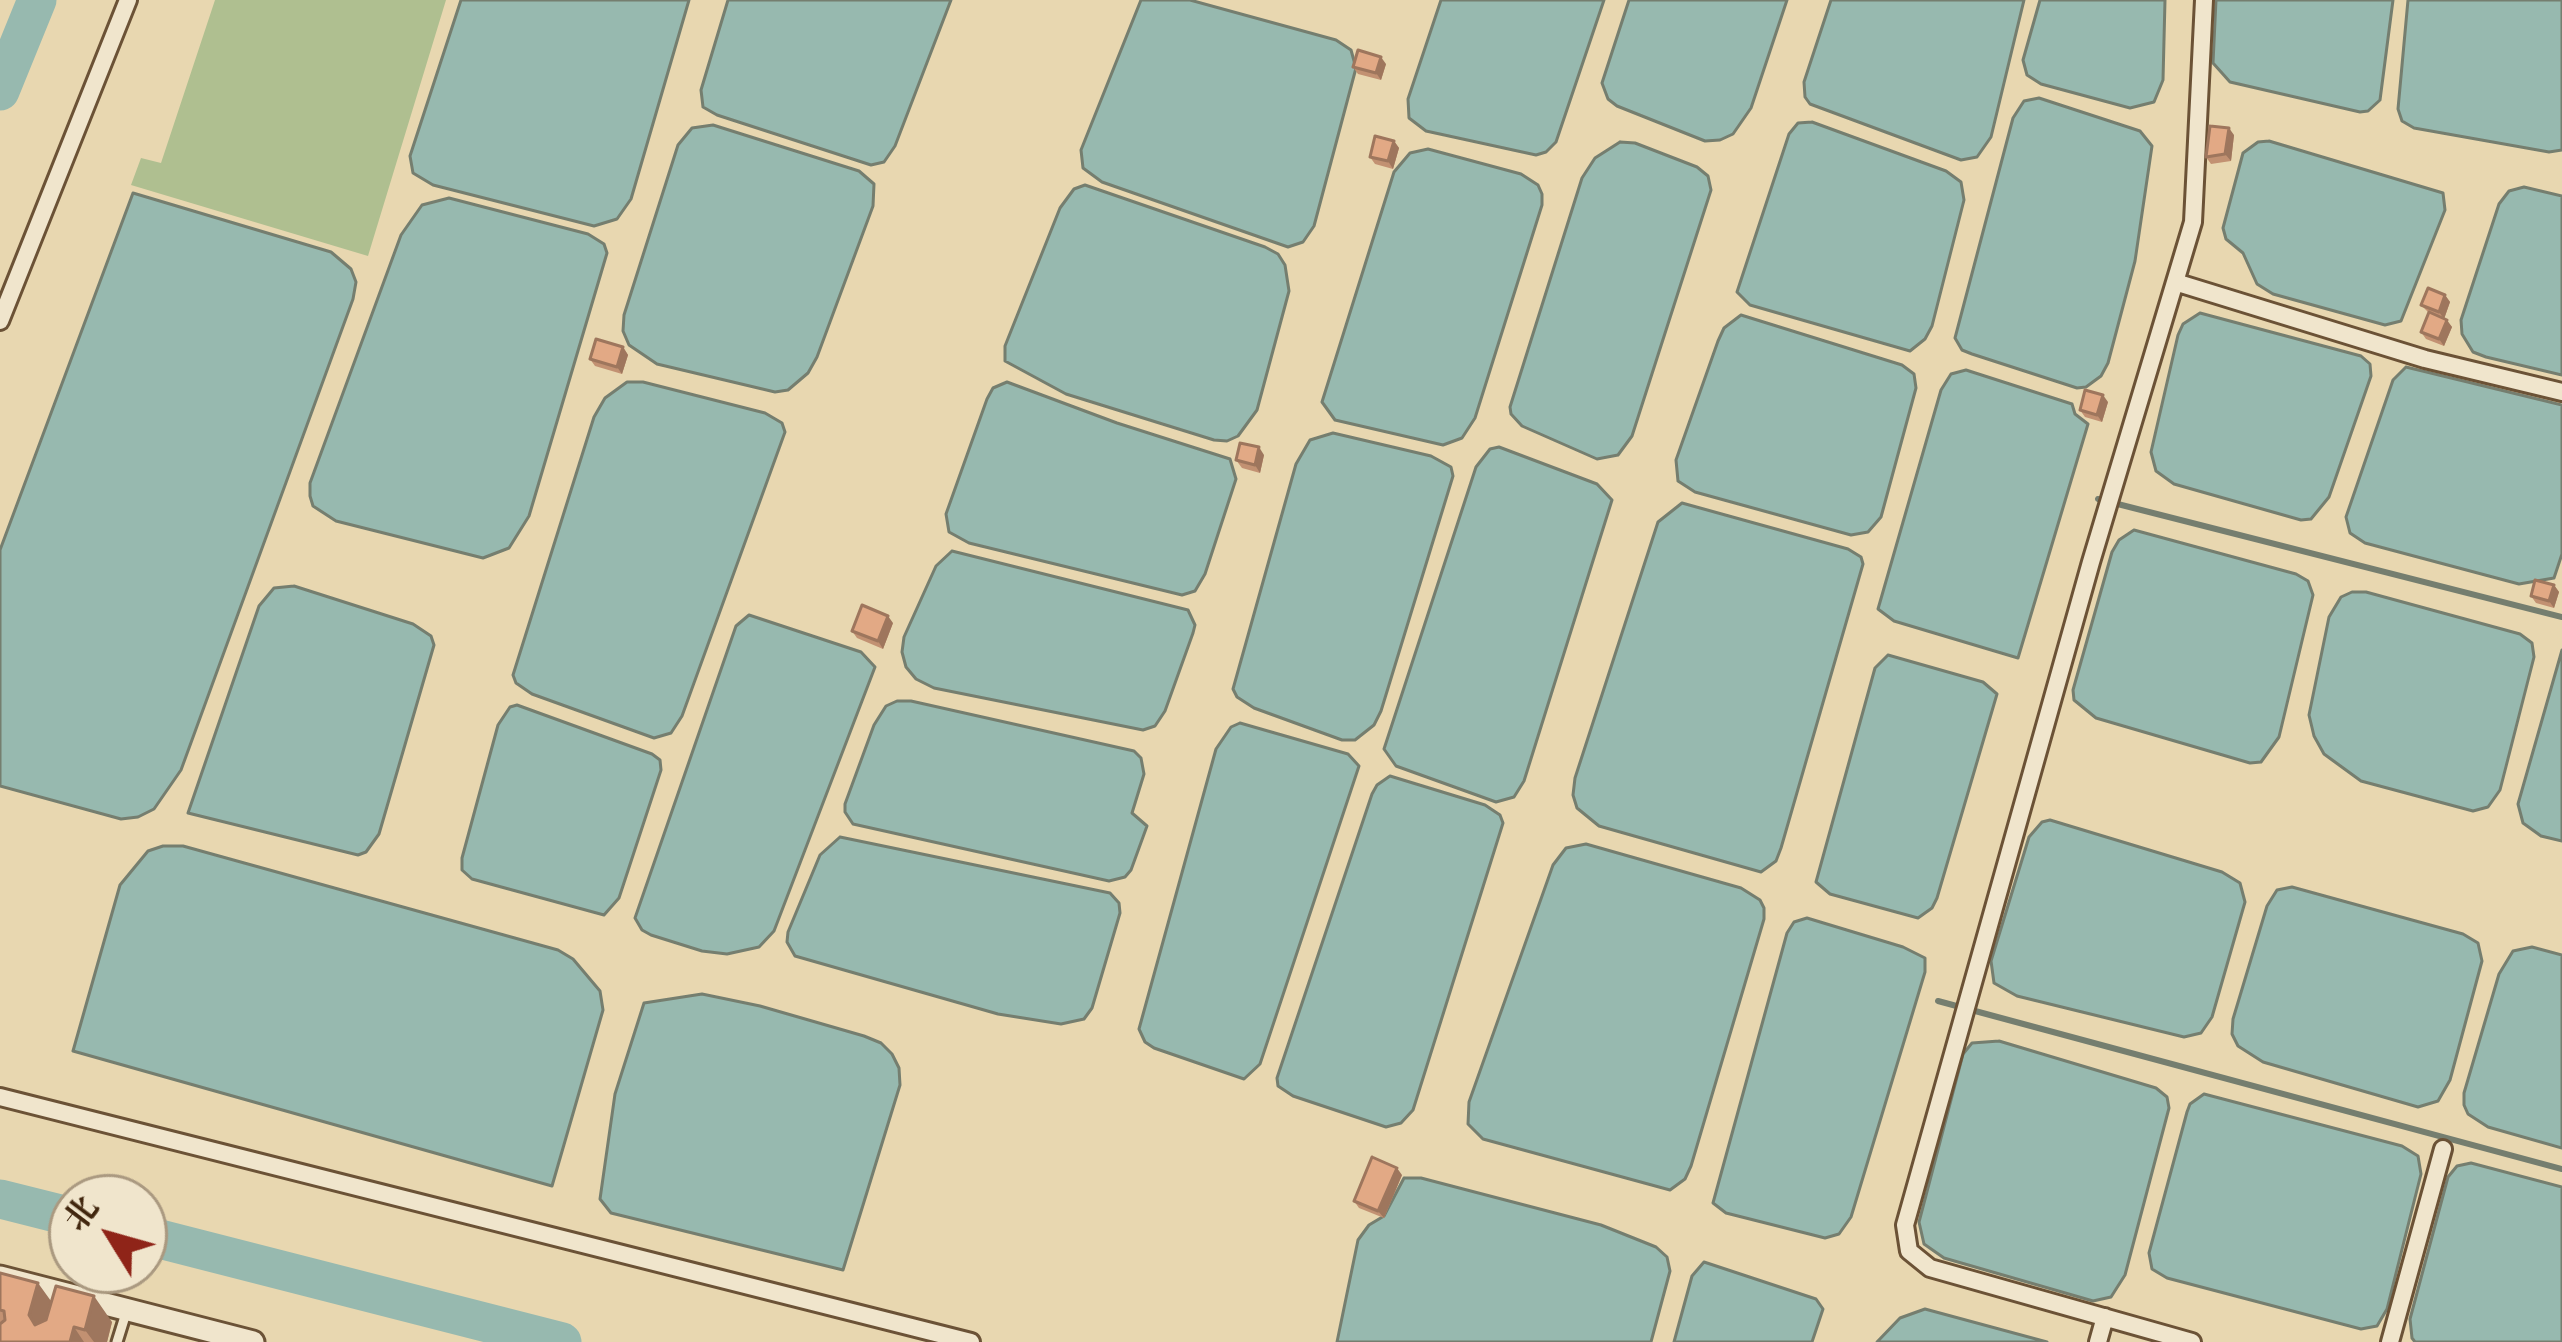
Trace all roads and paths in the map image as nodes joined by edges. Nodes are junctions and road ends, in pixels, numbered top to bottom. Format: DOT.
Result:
graph roads {
  1 [pos="128,0"];
  2 [pos="2204,0"];
  3 [pos="2174,282"];
  4 [pos="0,321"];
  5 [pos="2562,392"];
  6 [pos="0,1097"];
  7 [pos="2443,1148"];
  8 [pos="0,1277"];
  9 [pos="126,1310"];
  10 [pos="2105,1317"];
  11 [pos="117,1342"];
  12 [pos="253,1342"];
  13 [pos="971,1342"];
  14 [pos="2098,1342"];
  15 [pos="2192,1342"];
  16 [pos="2390,1342"];
  1 -- 4 [label="street"];
  2 -- 3 [label="street"];
  3 -- 5 [label="street"];
  3 -- 10 [label="street"];
  6 -- 13 [label="street"];
  7 -- 16 [label="street"];
  8 -- 9 [label="street"];
  9 -- 11 [label="lane"];
  9 -- 12 [label="street"];
  10 -- 14 [label="street"];
  10 -- 15 [label="street"];
}
